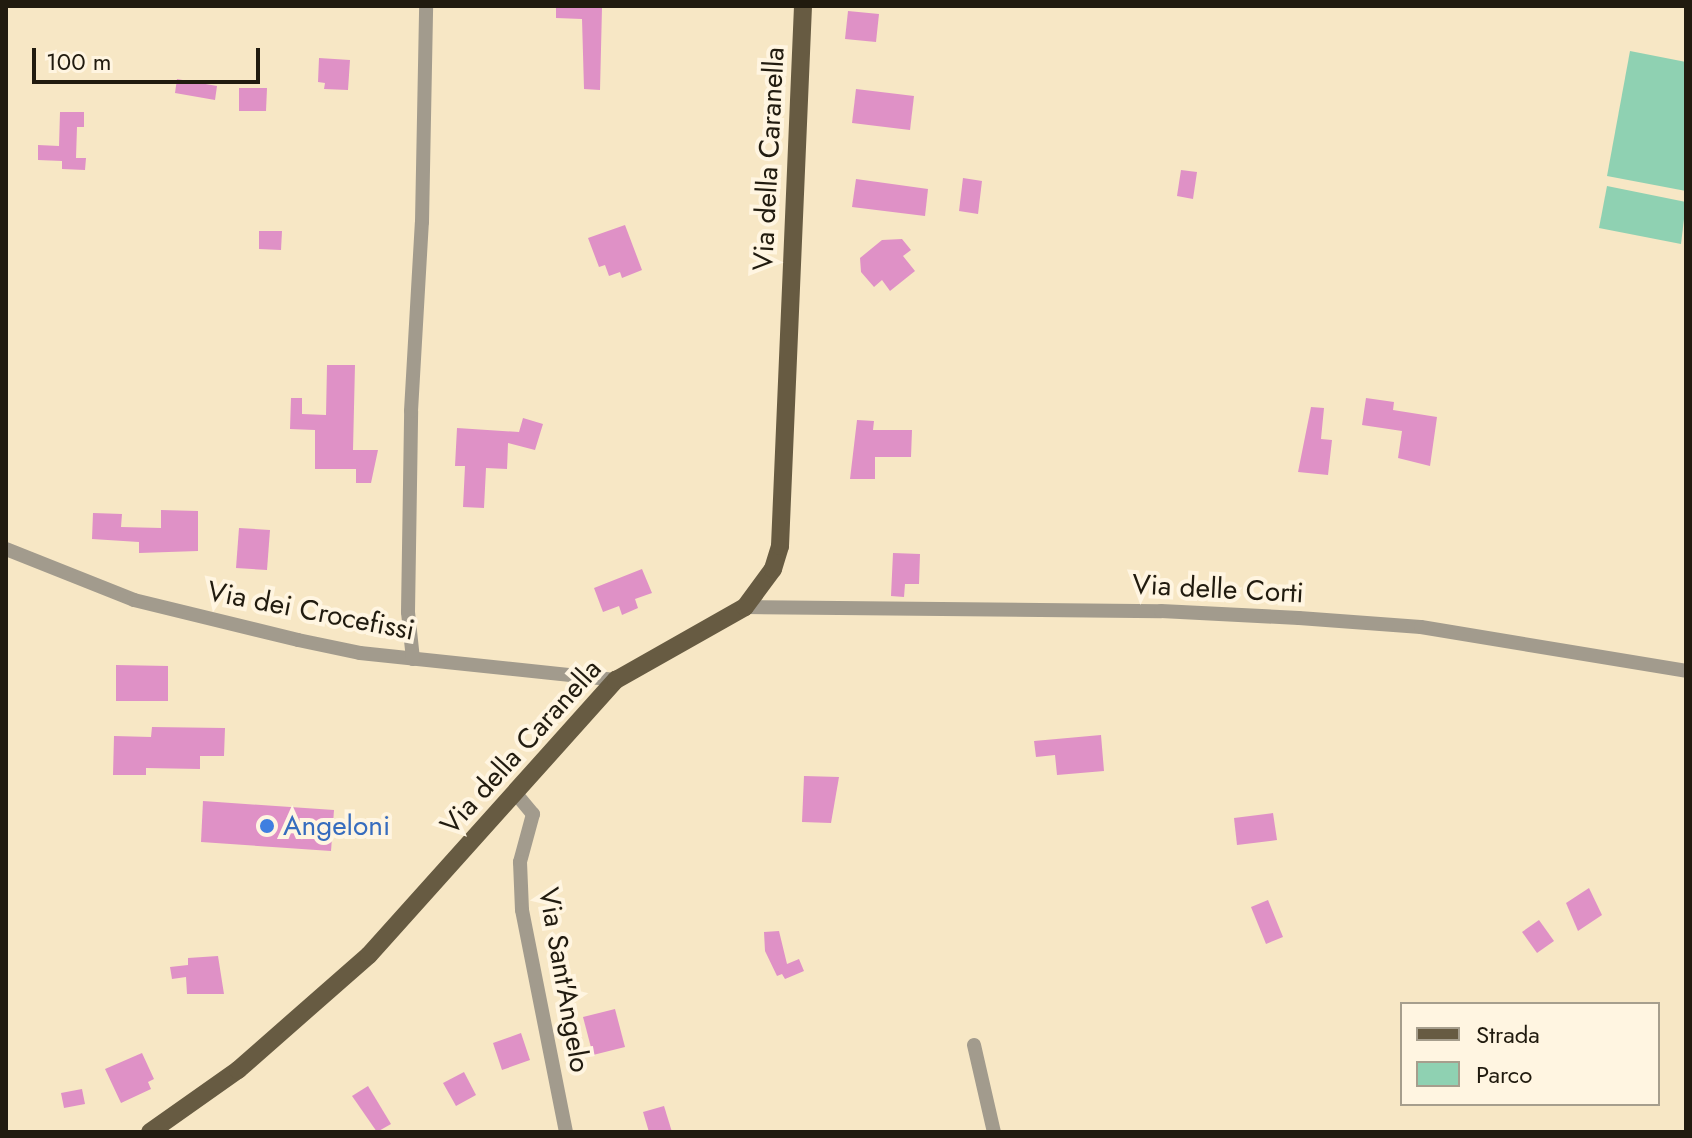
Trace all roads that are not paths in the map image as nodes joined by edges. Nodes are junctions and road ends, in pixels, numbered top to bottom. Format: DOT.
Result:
graph roads {
  1 [pos="426,6"];
  2 [pos="803,6"];
  3 [pos="6,549"];
  4 [pos="745,607"];
  5 [pos="413,659"];
  6 [pos="1686,671"];
  7 [pos="616,680"];
  8 [pos="517,795"];
  9 [pos="974,1045"];
  10 [pos="150,1132"];
  11 [pos="566,1132"];
  12 [pos="994,1132"];
  1 -- 5 [label="street"];
  2 -- 4 [label="main road, Via della Caranella"];
  3 -- 5 [label="street, Via dei Crocefissi"];
  4 -- 6 [label="street, Via delle Corti"];
  4 -- 7 [label="main road, Via della Caranella"];
  5 -- 7 [label="street, Via dei Crocefissi"];
  7 -- 8 [label="main road, Via della Caranella"];
  8 -- 10 [label="main road, Via della Caranella"];
  8 -- 11 [label="street, Via Sant'Angelo"];
  9 -- 12 [label="street"];
}
